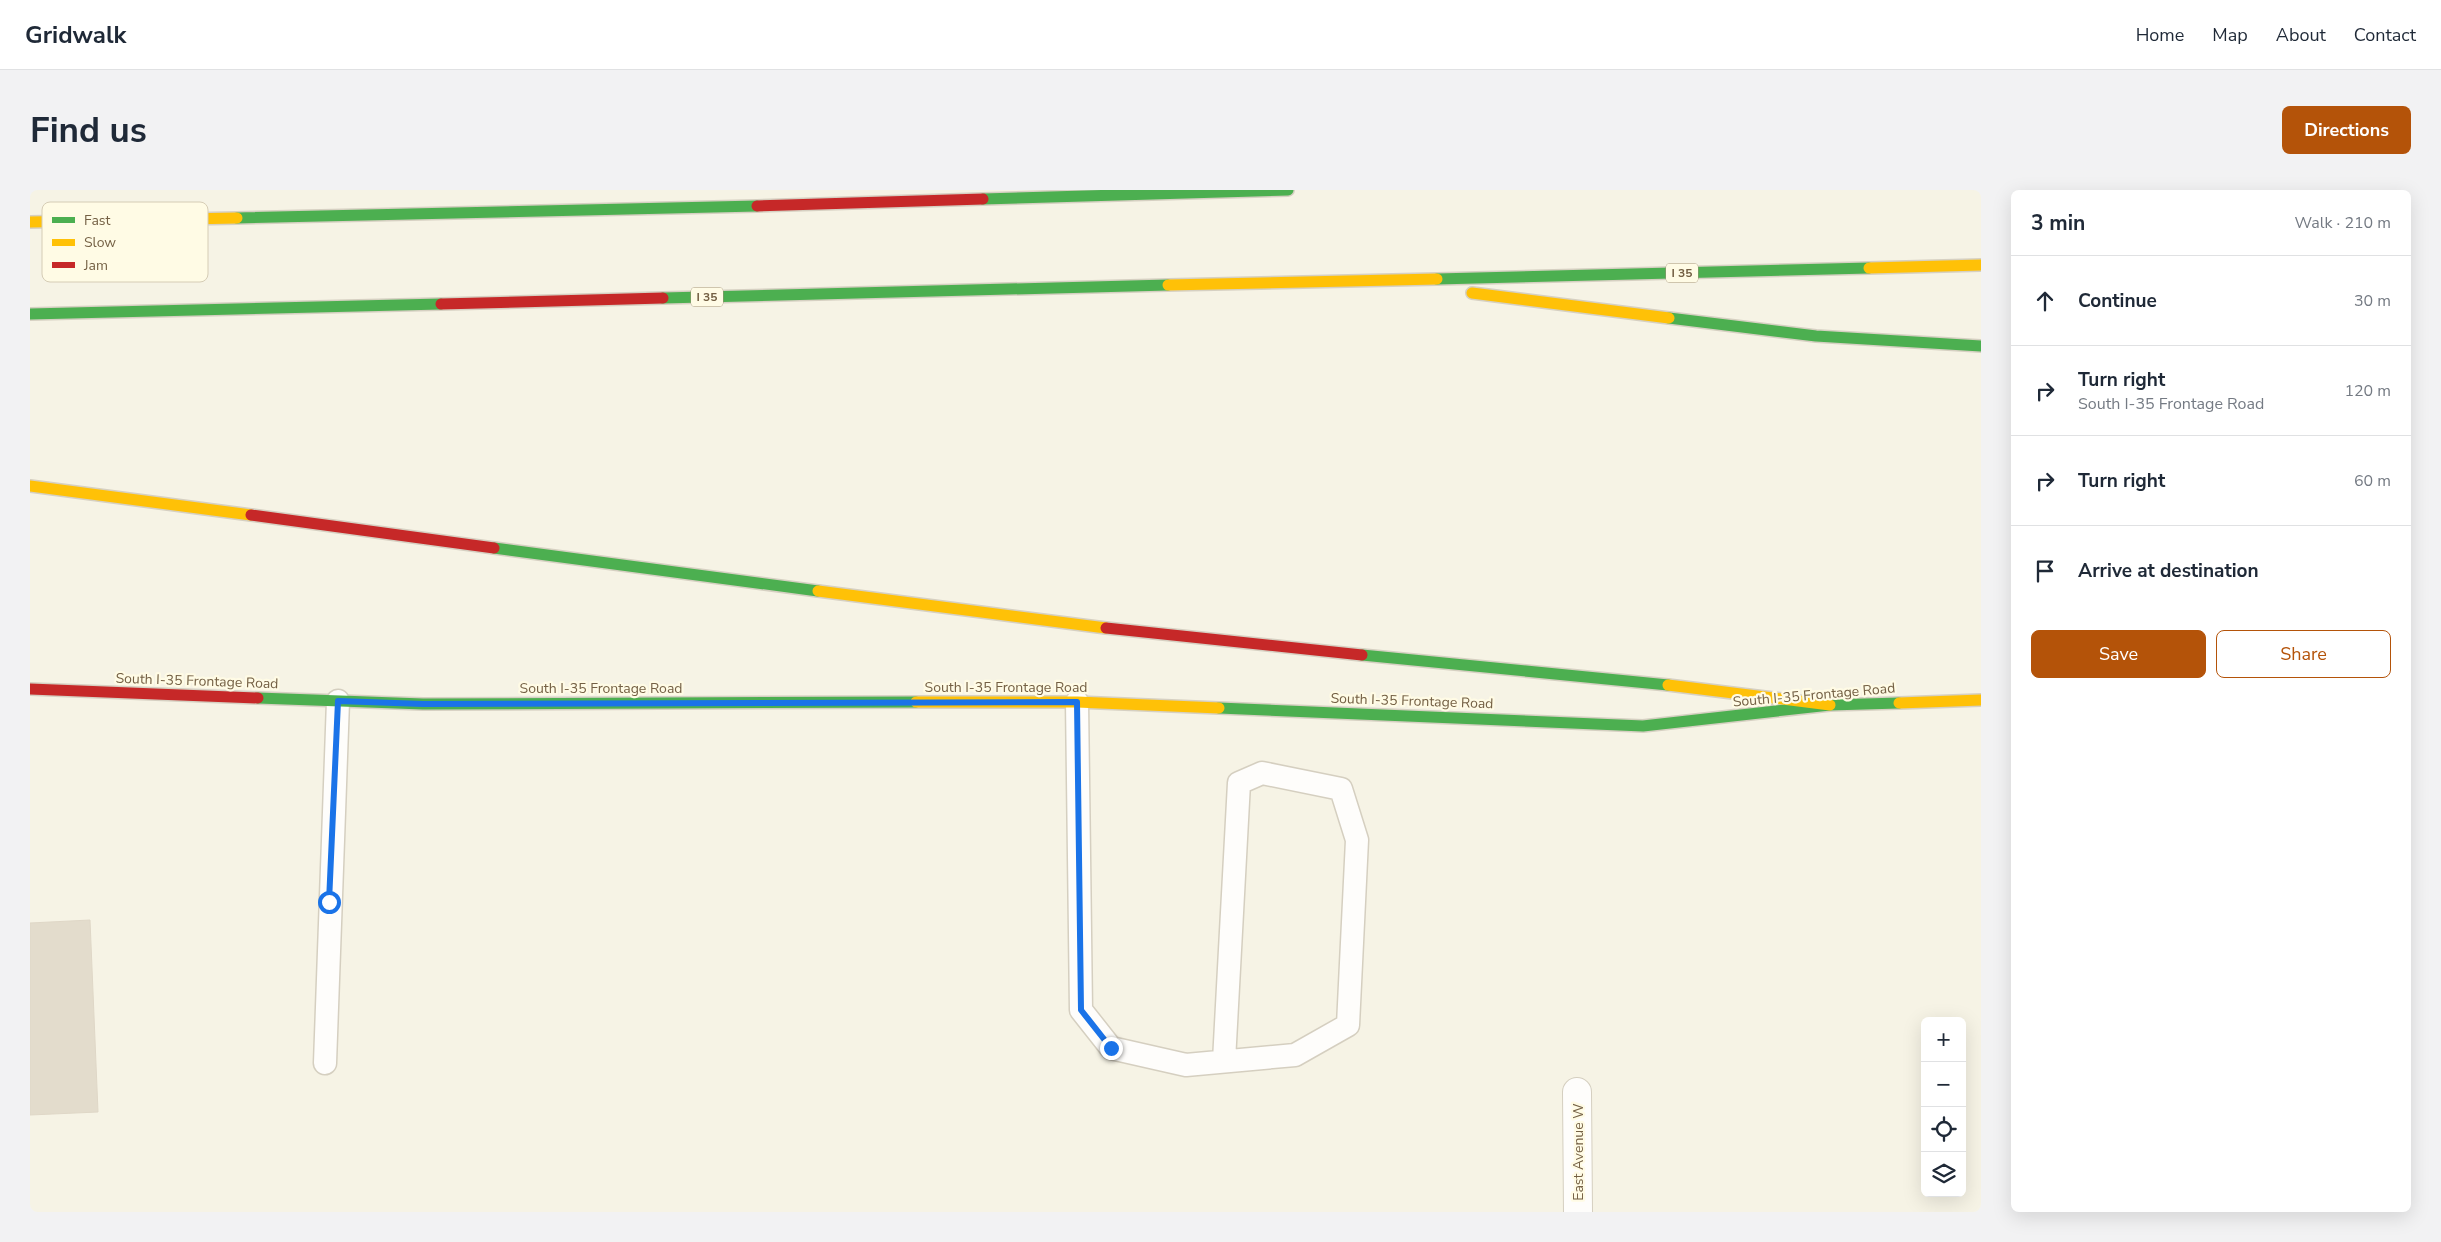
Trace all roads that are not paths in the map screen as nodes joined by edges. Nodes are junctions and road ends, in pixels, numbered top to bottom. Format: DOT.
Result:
graph roads {
  1 [pos="1288,190"];
  2 [pos="208,219"];
  3 [pos="1981,265"];
  4 [pos="1384,282"];
  5 [pos="30,314"];
  6 [pos="1981,346"];
  7 [pos="30,486"];
  8 [pos="30,690"];
  9 [pos="1981,700"];
  10 [pos="338,701"];
  11 [pos="1077,702"];
  12 [pos="1830,705"];
  13 [pos="1224,1061"];
  14 [pos="325,1063"];
  15 [pos="1577,1092"];
  16 [pos="1578,1212"];
  1 -- 2 [label="main road"];
  3 -- 4 [label="main road, I 35"];
  4 -- 5 [label="main road, I 35"];
  4 -- 6 [label="main road"];
  7 -- 12 [label="main road"];
  8 -- 10 [label="main road, South I-35 Frontage Road"];
  9 -- 12 [label="main road, South I-35 Frontage Road"];
  10 -- 11 [label="main road, South I-35 Frontage Road"];
  10 -- 14 [label="lane"];
  11 -- 12 [label="main road, South I-35 Frontage Road"];
  11 -- 13 [label="lane"];
  13 -- 13 [label="lane"];
  15 -- 16 [label="street, East Avenue W"];
}
